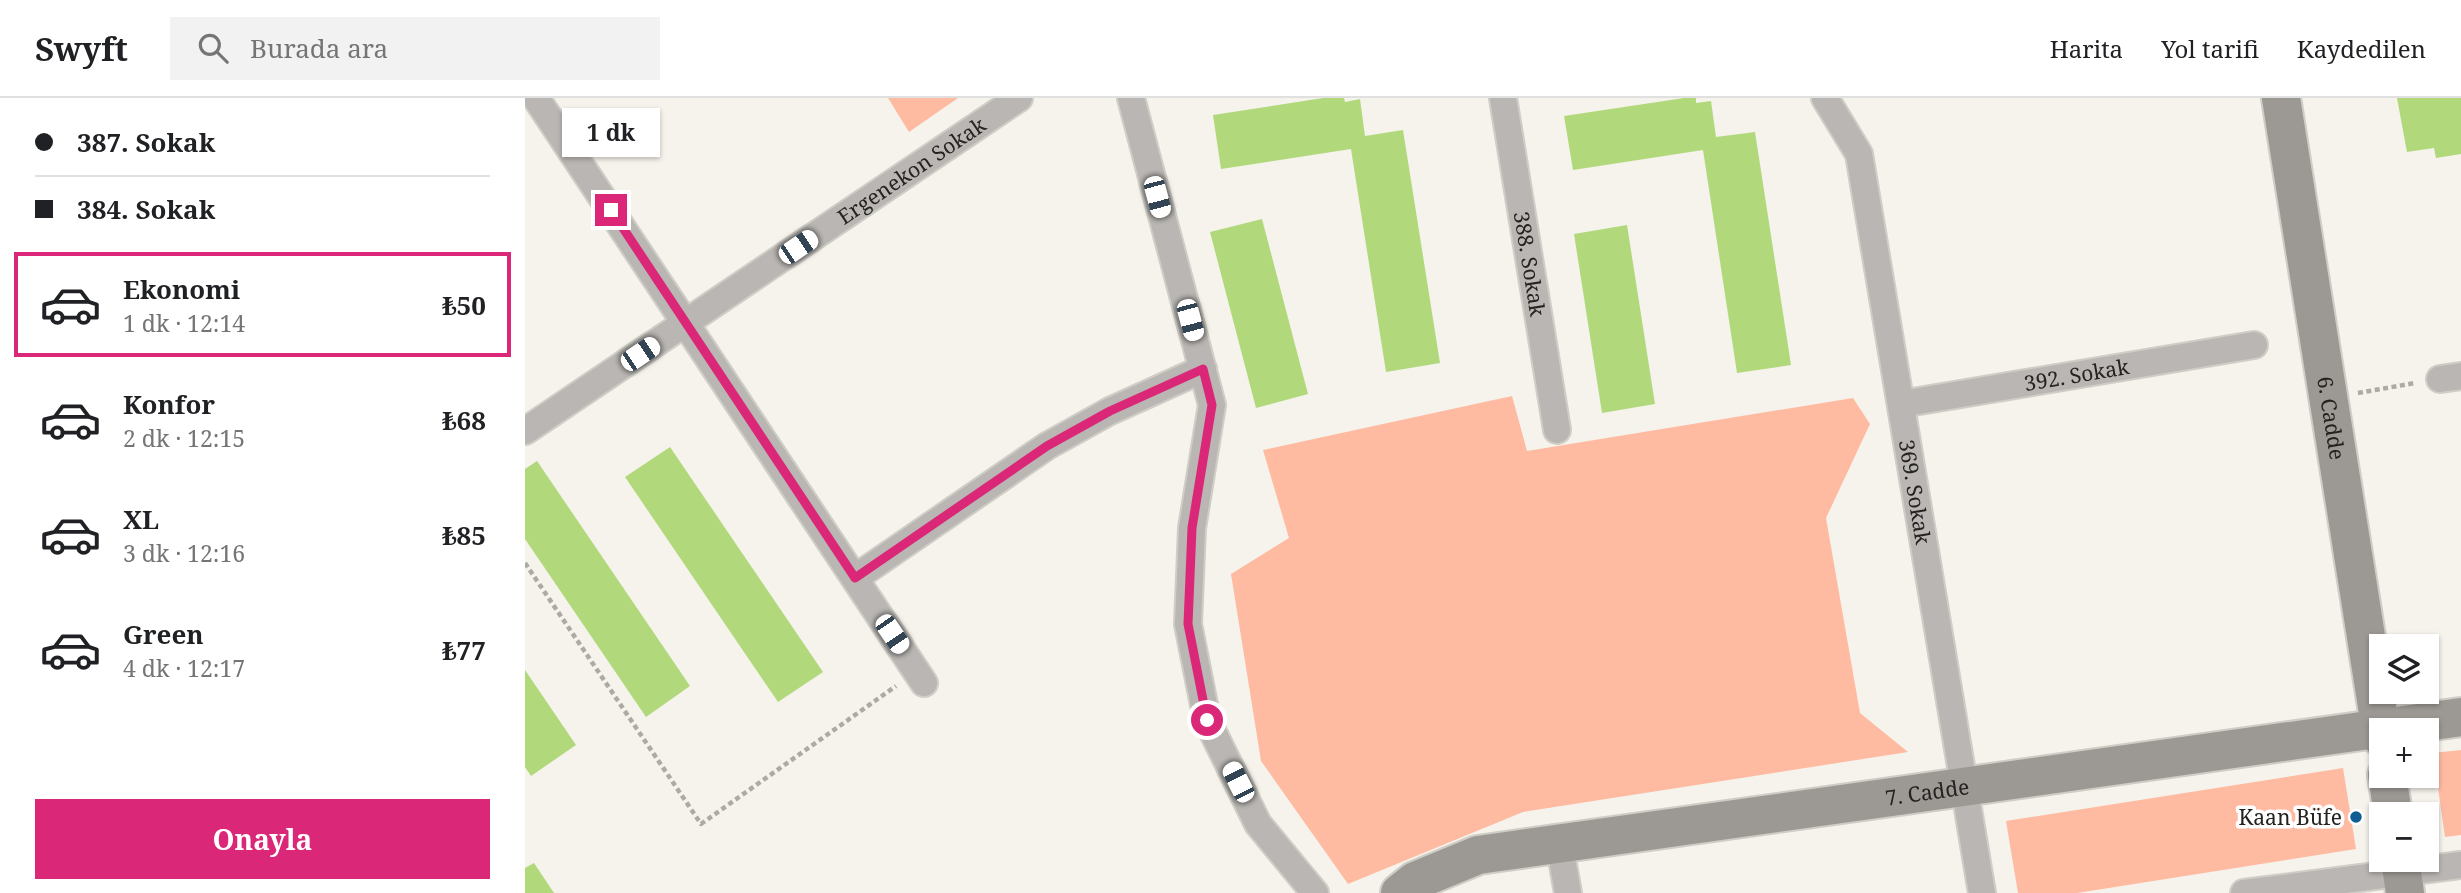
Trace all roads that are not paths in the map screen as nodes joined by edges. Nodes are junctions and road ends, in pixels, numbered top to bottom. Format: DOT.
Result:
graph roads {
  1 [pos="536,98"];
  2 [pos="1019,98"];
  3 [pos="1131,98"];
  4 [pos="1503,98"];
  5 [pos="1825,98"];
  6 [pos="2281,98"];
  7 [pos="685,323"];
  8 [pos="2254,345"];
  9 [pos="1203,369"];
  10 [pos="1901,404"];
  11 [pos="1557,430"];
  12 [pos="525,431"];
  13 [pos="855,578"];
  14 [pos="921,677"];
  15 [pos="2461,717"];
  16 [pos="2379,718"];
  17 [pos="2439,721"];
  18 [pos="2369,734"];
  19 [pos="1964,785"];
  20 [pos="1559,842"];
  21 [pos="2461,865"];
  22 [pos="2402,875"];
  23 [pos="1315,893"];
  24 [pos="1400,893"];
  25 [pos="1567,893"];
  26 [pos="1982,893"];
  27 [pos="2243,893"];
  1 -- 7 [label="street"];
  2 -- 7 [label="street, Ergenekon Sokak"];
  3 -- 9 [label="street"];
  4 -- 11 [label="street, 388. Sokak"];
  5 -- 10 [label="street, 369. Sokak"];
  6 -- 16 [label="street, 6. Cadde"];
  7 -- 12 [label="street, Ergenekon Sokak"];
  7 -- 13 [label="street"];
  8 -- 10 [label="street, 392. Sokak"];
  9 -- 13 [label="street"];
  9 -- 23 [label="street"];
  10 -- 19 [label="street, 369. Sokak"];
  13 -- 14 [label="street"];
  15 -- 17 [label="street, 7. Cadde"];
  18 -- 19 [label="street, 7. Cadde"];
  19 -- 20 [label="street, 7. Cadde"];
  19 -- 26 [label="street, 369. Sokak"];
  20 -- 24 [label="street, 7. Cadde"];
  20 -- 25 [label="street"];
  21 -- 22 [label="street"];
  22 -- 27 [label="street"];
}
